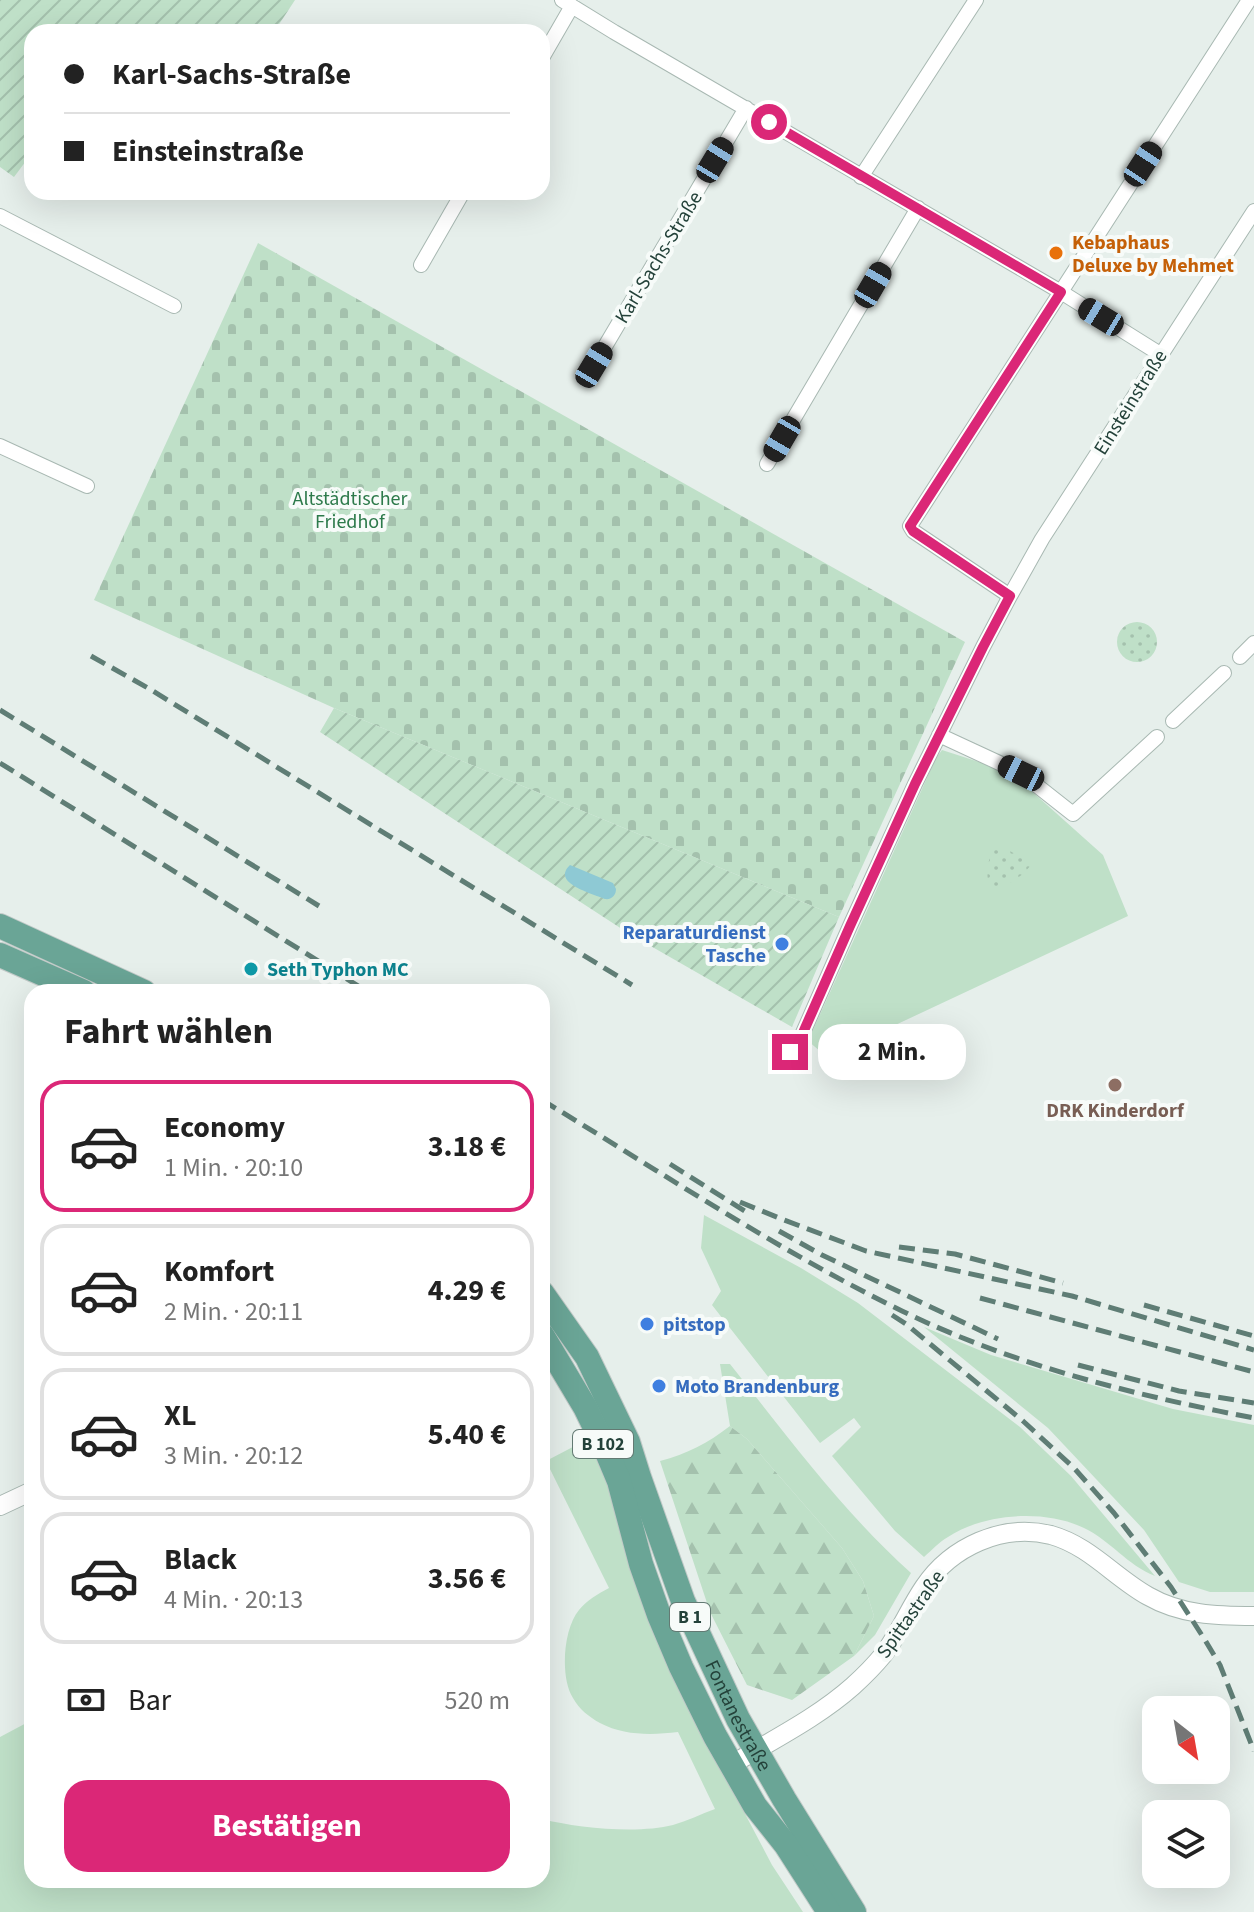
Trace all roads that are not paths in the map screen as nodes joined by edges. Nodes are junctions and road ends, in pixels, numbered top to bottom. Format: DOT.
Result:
graph roads {
  1 [pos="976,0"];
  2 [pos="1249,0"];
  3 [pos="567,3"];
  4 [pos="550,40"];
  5 [pos="746,108"];
  6 [pos="861,177"];
  7 [pos="458,200"];
  8 [pos="918,208"];
  9 [pos="1254,211"];
  10 [pos="0,216"];
  11 [pos="421,265"];
  12 [pos="1061,292"];
  13 [pos="174,306"];
  14 [pos="1160,354"];
  15 [pos="594,365"];
  16 [pos="0,446"];
  17 [pos="767,464"];
  18 [pos="87,486"];
  19 [pos="1010,596"];
  20 [pos="1254,643"];
  21 [pos="1240,657"];
  22 [pos="1224,673"];
  23 [pos="1173,721"];
  24 [pos="939,735"];
  25 [pos="1157,737"];
  26 [pos="0,926"];
  27 [pos="0,955"];
  28 [pos="66,984"];
  29 [pos="127,984"];
  30 [pos="790,1052"];
  31 [pos="550,1304"];
  32 [pos="550,1348"];
  33 [pos="24,1495"];
  34 [pos="0,1506"];
  35 [pos="1254,1616"];
  36 [pos="756,1750"];
  37 [pos="731,1765"];
  38 [pos="829,1912"];
  39 [pos="854,1912"];
  1 -- 6 [label="street"];
  2 -- 12 [label="street"];
  3 -- 4 [label="street"];
  3 -- 5 [label="street"];
  5 -- 6 [label="street"];
  5 -- 15 [label="street, Karl-Sachs-Straße"];
  6 -- 8 [label="street"];
  7 -- 11 [label="street"];
  8 -- 12 [label="street"];
  8 -- 17 [label="street"];
  9 -- 14 [label="street, Einsteinstraße"];
  10 -- 13 [label="street"];
  12 -- 14 [label="street"];
  12 -- 19 [label="street"];
  14 -- 19 [label="street, Einsteinstraße"];
  16 -- 18 [label="street"];
  19 -- 24 [label="street, Einsteinstraße"];
  20 -- 21 [label="street"];
  22 -- 23 [label="street"];
  24 -- 25 [label="street"];
  24 -- 30 [label="street, Einsteinstraße"];
  26 -- 29 [label="main road"];
  27 -- 28 [label="main road"];
  31 -- 36 [label="main road, Fontanestraße / B 1"];
  32 -- 37 [label="main road, Fontanestraße / B 102"];
  33 -- 34 [label="street"];
  35 -- 36 [label="street, Spittastraße"];
  36 -- 37 [label="street, Spittastraße"];
  36 -- 39 [label="main road, Fontanestraße"];
  37 -- 38 [label="main road, Fontanestraße / B 102"];
}
